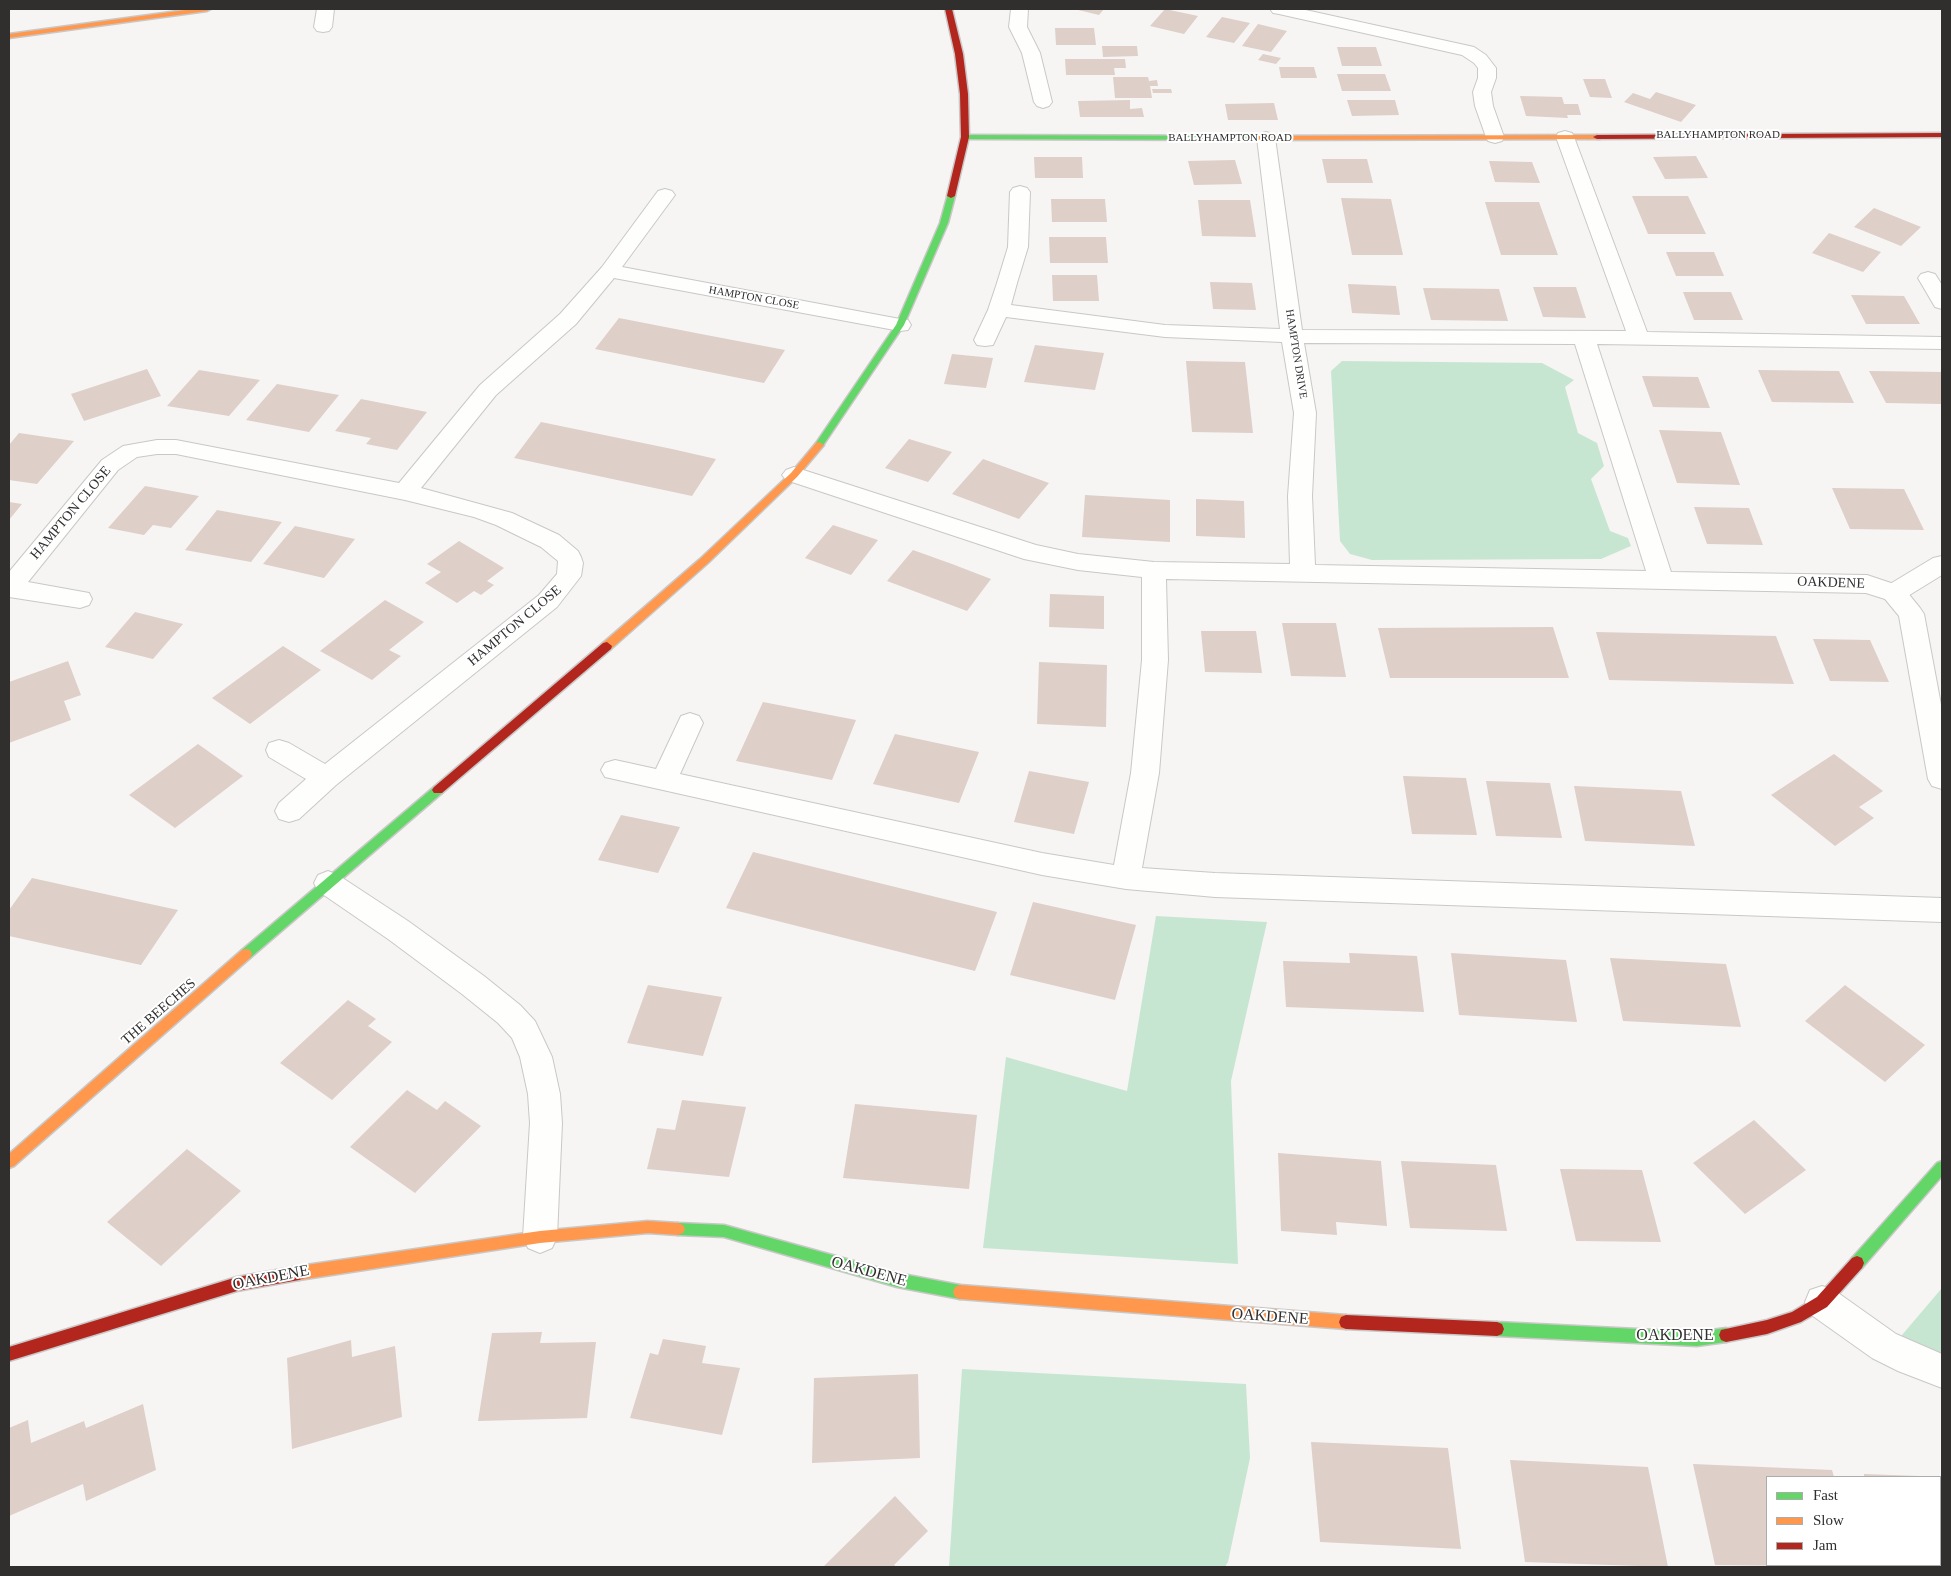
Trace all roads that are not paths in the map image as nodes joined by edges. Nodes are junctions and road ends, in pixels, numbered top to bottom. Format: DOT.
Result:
graph roads {
  1 [pos="207,9"];
  2 [pos="325,9"];
  3 [pos="948,9"];
  4 [pos="1019,9"];
  5 [pos="1279,9"];
  6 [pos="1301,11"];
  7 [pos="323,27"];
  8 [pos="9,36"];
  9 [pos="1043,102"];
  10 [pos="1942,135"];
  11 [pos="964,136"];
  12 [pos="1495,136"];
  13 [pos="1565,137"];
  14 [pos="1266,138"];
  15 [pos="1020,192"];
  16 [pos="665,194"];
  17 [pos="608,271"];
  18 [pos="1928,278"];
  19 [pos="1942,303"];
  20 [pos="999,310"];
  21 [pos="900,325"];
  22 [pos="1292,336"];
  23 [pos="1584,338"];
  24 [pos="1639,338"];
  25 [pos="985,340"];
  26 [pos="1942,343"];
  27 [pos="794,474"];
  28 [pos="405,492"];
  29 [pos="1942,564"];
  30 [pos="1154,570"];
  31 [pos="1303,572"];
  32 [pos="1661,578"];
  33 [pos="9,588"];
  34 [pos="1894,593"];
  35 [pos="80,599"];
  36 [pos="690,723"];
  37 [pos="279,750"];
  38 [pos="615,770"];
  39 [pos="326,778"];
  40 [pos="1942,779"];
  41 [pos="664,780"];
  42 [pos="289,811"];
  43 [pos="1126,878"];
  44 [pos="328,884"];
  45 [pos="1942,910"];
  46 [pos="9,1162"];
  47 [pos="1942,1167"];
  48 [pos="540,1237"];
  49 [pos="1822,1302"];
  50 [pos="9,1354"];
  51 [pos="1942,1371"];
  1 -- 8 [label="street"];
  2 -- 7 [label="street"];
  3 -- 11 [label="street, THE BEECHES"];
  4 -- 9 [label="street"];
  5 -- 6 [label="street"];
  6 -- 12 [label="street"];
  10 -- 13 [label="street, BALLYHAMPTON ROAD"];
  11 -- 14 [label="street, BALLYHAMPTON ROAD"];
  11 -- 21 [label="street, THE BEECHES"];
  12 -- 13 [label="street, BALLYHAMPTON ROAD"];
  12 -- 14 [label="street, BALLYHAMPTON ROAD"];
  13 -- 24 [label="street"];
  14 -- 22 [label="street, HAMPTON DRIVE"];
  15 -- 20 [label="street"];
  16 -- 17 [label="street"];
  17 -- 21 [label="street, HAMPTON CLOSE"];
  17 -- 28 [label="street"];
  18 -- 19 [label="street"];
  20 -- 22 [label="street"];
  20 -- 25 [label="street"];
  21 -- 27 [label="street, THE BEECHES"];
  22 -- 23 [label="street"];
  22 -- 31 [label="street, HAMPTON DRIVE"];
  23 -- 24 [label="street"];
  23 -- 32 [label="street"];
  24 -- 26 [label="street"];
  27 -- 30 [label="street, OAKDENE"];
  27 -- 44 [label="street, THE BEECHES"];
  28 -- 33 [label="street, HAMPTON CLOSE"];
  28 -- 39 [label="street, HAMPTON CLOSE"];
  29 -- 34 [label="street"];
  30 -- 31 [label="street, OAKDENE"];
  30 -- 43 [label="street"];
  31 -- 32 [label="street, OAKDENE"];
  32 -- 34 [label="street, OAKDENE"];
  33 -- 35 [label="street, HAMPTON CLOSE"];
  34 -- 40 [label="street"];
  36 -- 41 [label="street"];
  37 -- 39 [label="street"];
  38 -- 41 [label="street"];
  39 -- 42 [label="street, HAMPTON CLOSE"];
  41 -- 43 [label="street"];
  43 -- 45 [label="street"];
  44 -- 46 [label="street, THE BEECHES"];
  44 -- 48 [label="street"];
  47 -- 49 [label="street, OAKDENE"];
  48 -- 49 [label="street, OAKDENE"];
  48 -- 50 [label="street, OAKDENE"];
  49 -- 51 [label="street"];
}
